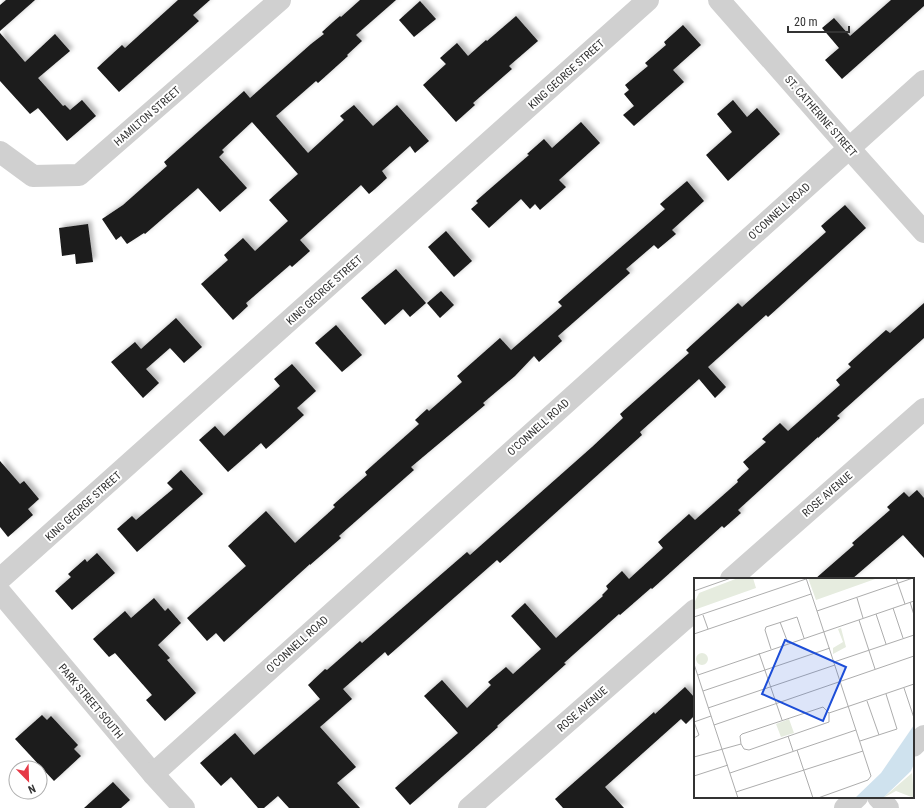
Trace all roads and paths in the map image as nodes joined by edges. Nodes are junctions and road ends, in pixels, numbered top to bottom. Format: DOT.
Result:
graph roads {
  1 [pos="280,0"];
  2 [pos="648,0"];
  3 [pos="720,0"];
  4 [pos="924,81"];
  5 [pos="849,148"];
  6 [pos="0,152"];
  7 [pos="924,232"];
  8 [pos="924,410"];
  9 [pos="732,578"];
  10 [pos="0,579"];
  11 [pos="0,592"];
  12 [pos="694,611"];
  13 [pos="924,736"];
  14 [pos="914,745"];
  15 [pos="153,774"];
  16 [pos="857,798"];
  17 [pos="879,798"];
  18 [pos="178,806"];
  19 [pos="469,808"];
  20 [pos="845,808"];
  21 [pos="888,808"];
  1 -- 6 [label="street, HAMILTON STREET"];
  2 -- 10 [label="street, KING GEORGE STREET"];
  3 -- 5 [label="street, ST. CATHERINE STREET"];
  4 -- 5 [label="street, O'CONNELL ROAD"];
  5 -- 7 [label="street, ST. CATHERINE STREET"];
  5 -- 15 [label="street, O'CONNELL ROAD"];
  8 -- 9 [label="street, ROSE AVENUE"];
  11 -- 15 [label="street, PARK STREET SOUTH"];
  12 -- 19 [label="street, ROSE AVENUE"];
  13 -- 14 [label="street"];
  15 -- 18 [label="street, PARK STREET SOUTH"];
  16 -- 20 [label="street"];
  17 -- 21 [label="street"];
}
